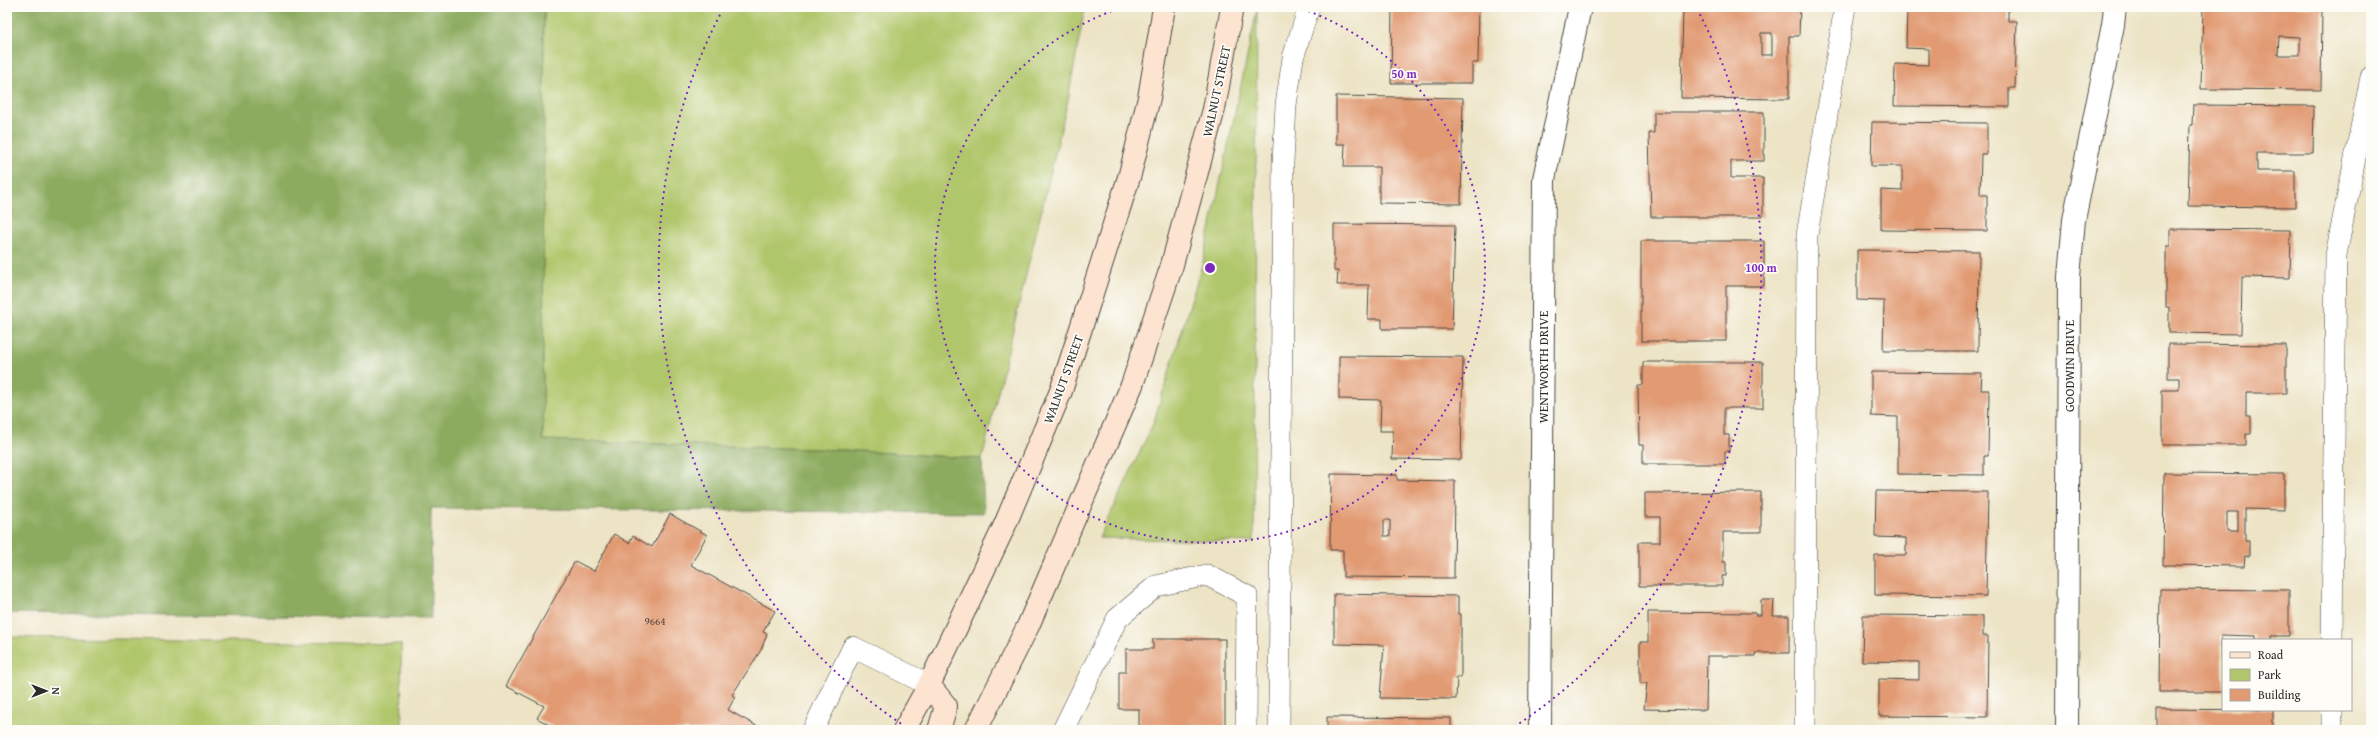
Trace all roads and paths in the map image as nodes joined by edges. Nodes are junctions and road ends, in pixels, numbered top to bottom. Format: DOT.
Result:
graph roads {
  1 [pos="1164,7"];
  2 [pos="1232,7"];
  3 [pos="1309,7"];
  4 [pos="1580,7"];
  5 [pos="1845,7"];
  6 [pos="2115,7"];
  7 [pos="2371,77"];
  8 [pos="2332,639"];
  9 [pos="928,685"];
  10 [pos="2332,711"];
  11 [pos="813,730"];
  12 [pos="904,730"];
  13 [pos="939,730"];
  14 [pos="976,730"];
  15 [pos="1063,730"];
  16 [pos="1246,730"];
  17 [pos="1279,730"];
  18 [pos="1540,730"];
  19 [pos="1805,730"];
  20 [pos="2067,730"];
  21 [pos="2332,730"];
  1 -- 9 [label="main road, WALNUT STREET"];
  2 -- 14 [label="main road, WALNUT STREET"];
  3 -- 17 [label="lane"];
  4 -- 18 [label="street, WENTWORTH DRIVE"];
  5 -- 19 [label="lane"];
  6 -- 20 [label="street, GOODWIN DRIVE"];
  7 -- 8 [label="lane"];
  9 -- 11 [label="lane"];
  9 -- 12 [label="main road, WALNUT STREET"];
  9 -- 13 [label="main road"];
  10 -- 21 [label="lane"];
  15 -- 16 [label="lane"];
}
